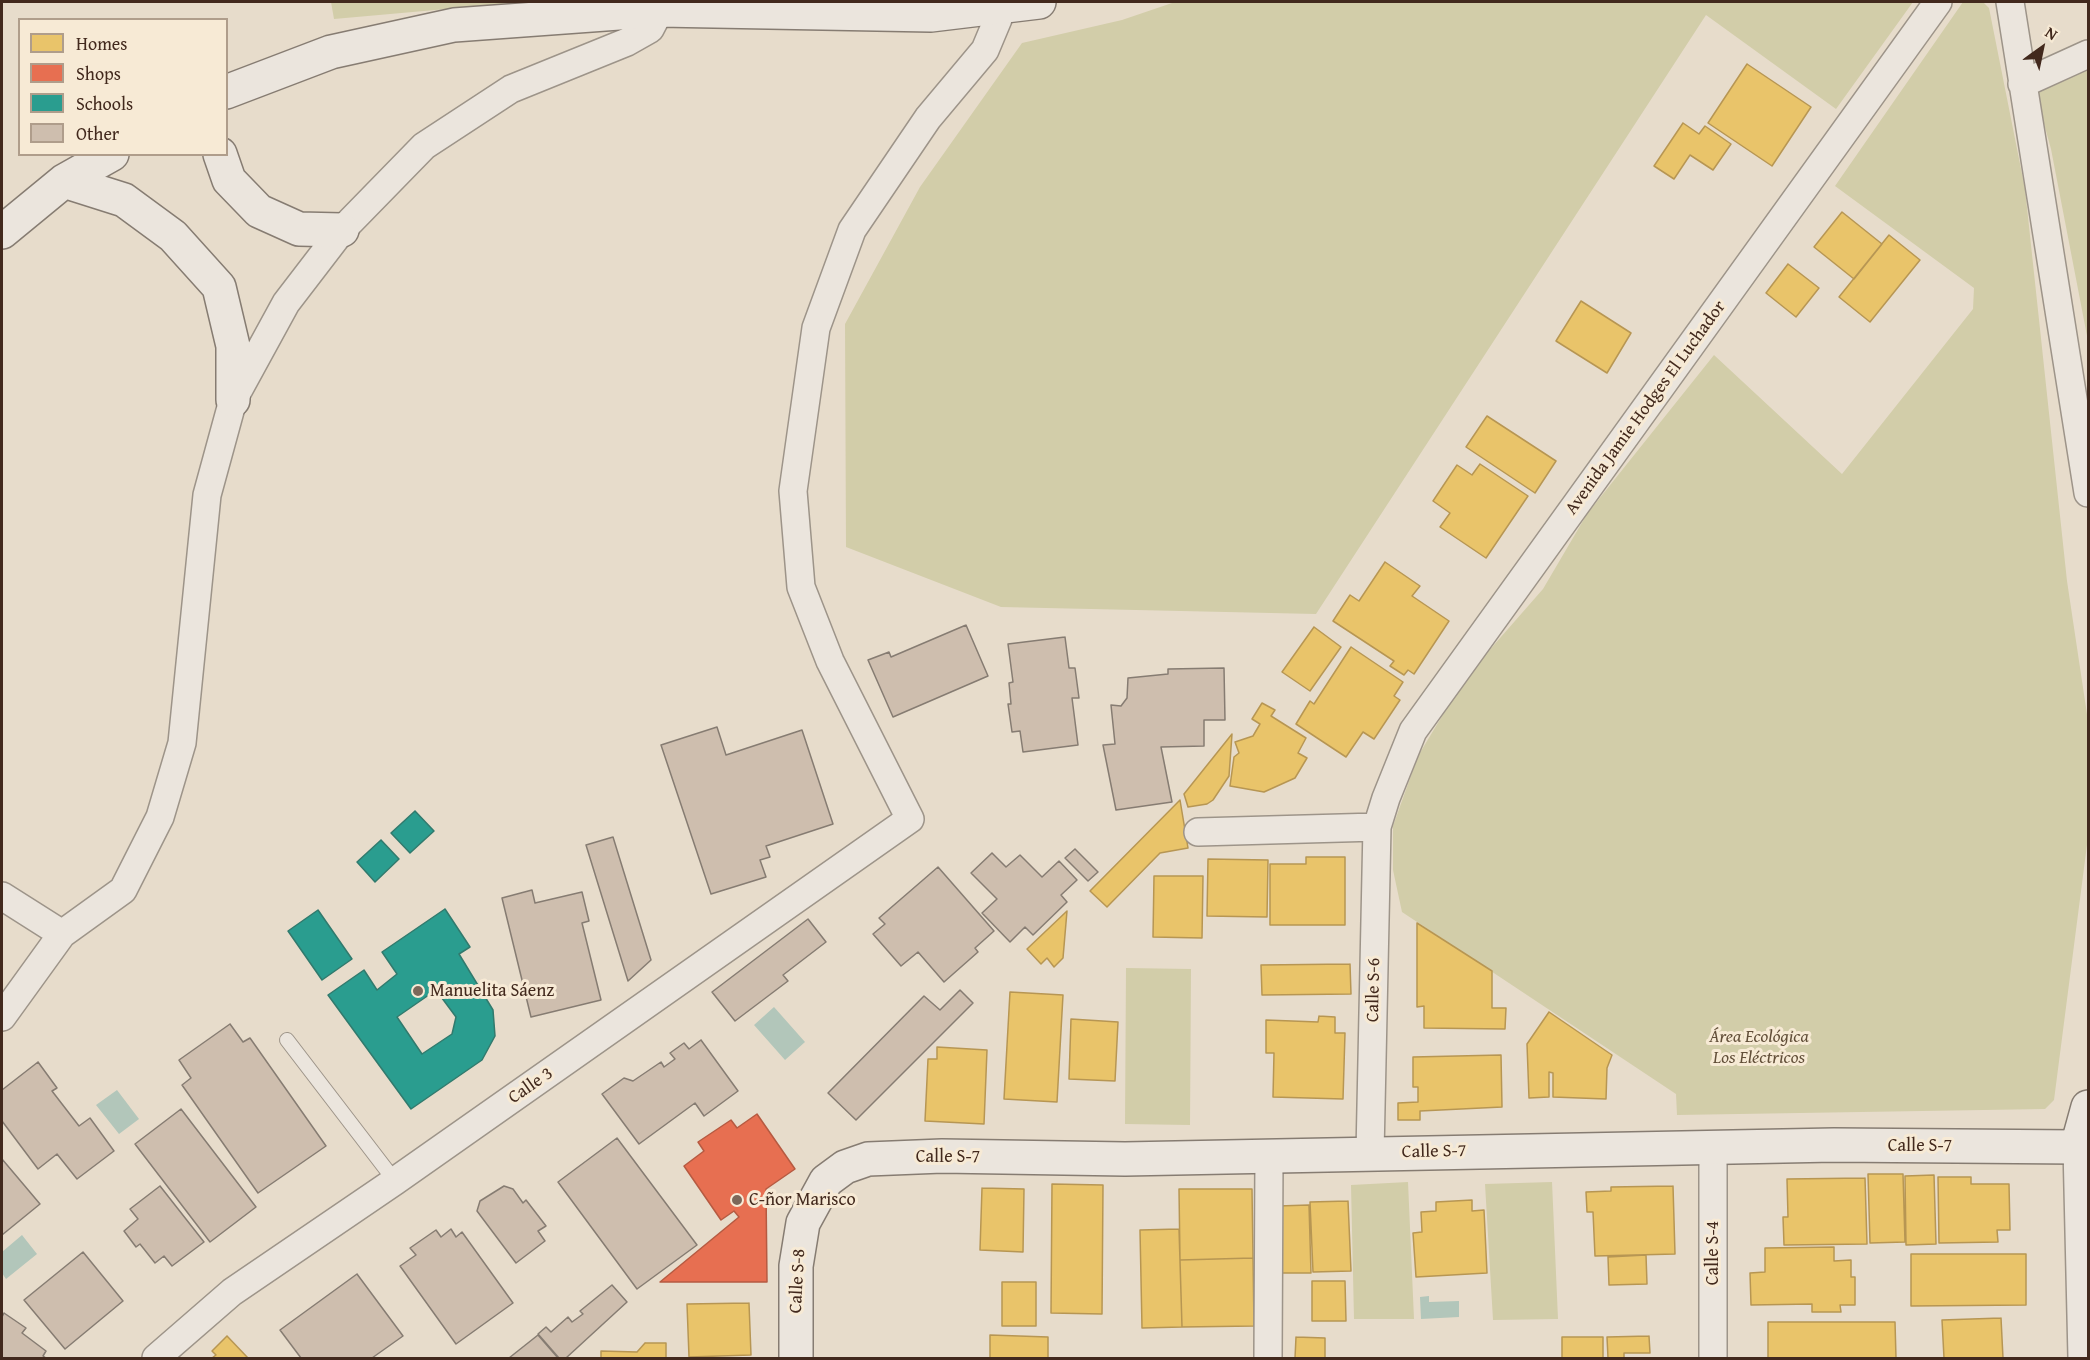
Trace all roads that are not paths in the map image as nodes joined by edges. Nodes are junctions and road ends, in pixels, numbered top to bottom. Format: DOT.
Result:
graph roads {
  1 [pos="1039,2"];
  2 [pos="1938,2"];
  3 [pos="2010,2"];
  4 [pos="999,6"];
  5 [pos="660,10"];
  6 [pos="2088,54"];
  7 [pos="2022,84"];
  8 [pos="228,91"];
  9 [pos="108,156"];
  10 [pos="221,156"];
  11 [pos="64,181"];
  12 [pos="342,230"];
  13 [pos="2,232"];
  14 [pos="234,400"];
  15 [pos="2088,494"];
  16 [pos="1377,827"];
  17 [pos="1198,832"];
  18 [pos="2,896"];
  19 [pos="62,934"];
  20 [pos="2,1017"];
  21 [pos="287,1040"];
  22 [pos="2088,1107"];
  23 [pos="2077,1147"];
  24 [pos="1713,1148"];
  25 [pos="1370,1153"];
  26 [pos="1269,1156"];
  27 [pos="395,1181"];
  28 [pos="811,1205"];
  29 [pos="156,1359"];
  30 [pos="796,1359"];
  31 [pos="1268,1359"];
  32 [pos="1713,1359"];
  33 [pos="2082,1359"];
  1 -- 4 [label="street"];
  2 -- 16 [label="street, Avenida Jamie Hodges El Luchador"];
  3 -- 7 [label="street"];
  4 -- 5 [label="street"];
  4 -- 27 [label="street, Calle 3"];
  5 -- 8 [label="street"];
  5 -- 12 [label="street"];
  6 -- 7 [label="street"];
  7 -- 15 [label="street"];
  9 -- 11 [label="street"];
  10 -- 12 [label="street"];
  11 -- 13 [label="street"];
  11 -- 14 [label="street"];
  12 -- 14 [label="street"];
  14 -- 19 [label="street"];
  16 -- 17 [label="street"];
  16 -- 25 [label="street, Calle S-6"];
  18 -- 19 [label="street"];
  19 -- 20 [label="street"];
  21 -- 27 [label="lane"];
  22 -- 23 [label="street"];
  23 -- 24 [label="street, Calle S-7"];
  23 -- 33 [label="street"];
  24 -- 25 [label="street, Calle S-7"];
  24 -- 32 [label="street, Calle S-4"];
  25 -- 26 [label="street, Calle S-7"];
  26 -- 28 [label="street, Calle S-7"];
  26 -- 31 [label="street"];
  27 -- 29 [label="street, Calle 3"];
  28 -- 30 [label="street, Calle S-8"];
}
